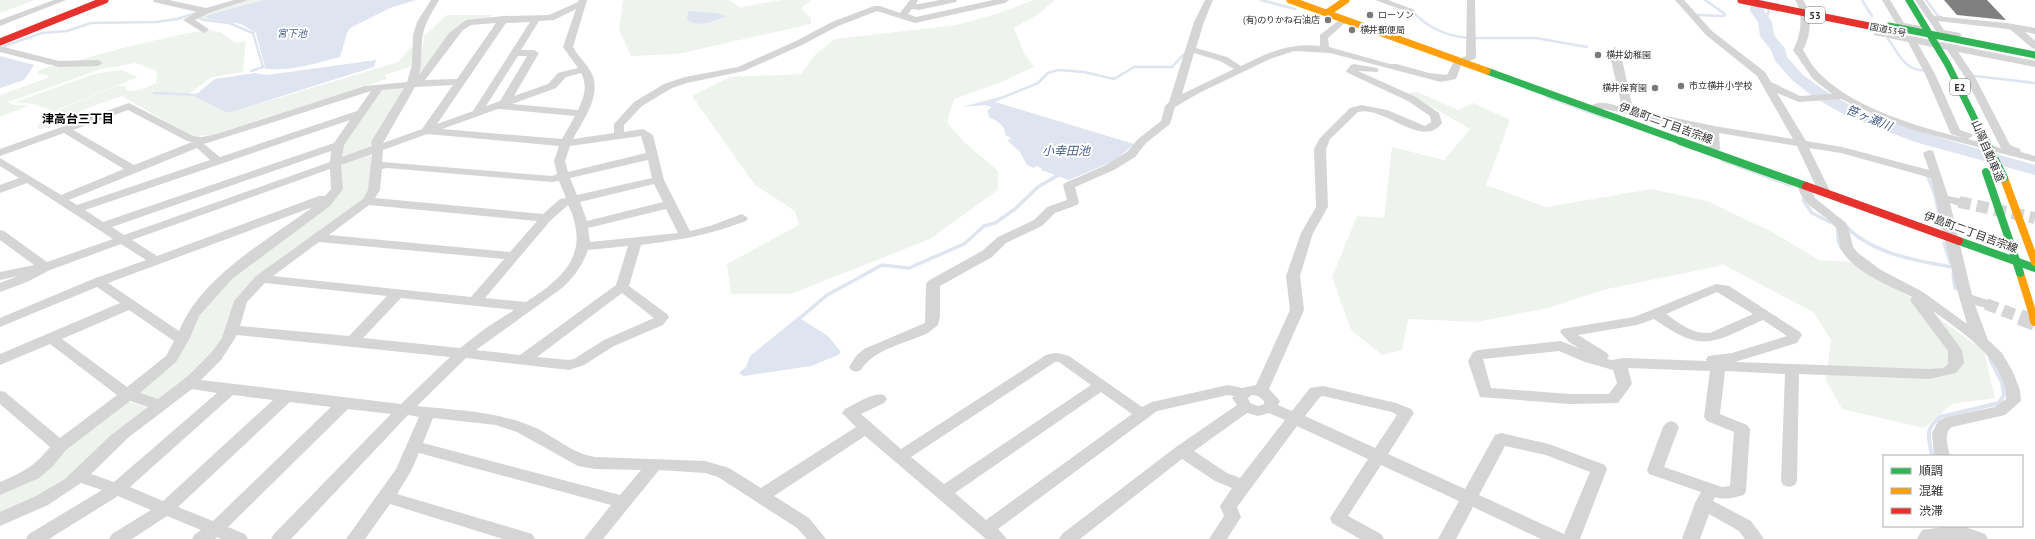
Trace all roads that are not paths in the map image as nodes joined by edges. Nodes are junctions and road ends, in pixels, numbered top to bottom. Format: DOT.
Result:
graph roads {
  1 [pos="62,0"];
  2 [pos="105,0"];
  3 [pos="157,0"];
  4 [pos="244,0"];
  5 [pos="435,0"];
  6 [pos="953,0"];
  7 [pos="1005,0"];
  8 [pos="1209,0"];
  9 [pos="1290,0"];
  10 [pos="1346,0"];
  11 [pos="1379,0"];
  12 [pos="1471,0"];
  13 [pos="1679,0"];
  14 [pos="1740,0"];
  15 [pos="1759,0"];
  16 [pos="1886,0"];
  17 [pos="1896,0"];
  18 [pos="1908,0"];
  19 [pos="1919,0"];
  20 [pos="582,2"];
  21 [pos="1801,2"];
  22 [pos="912,3"];
  23 [pos="204,10"];
  24 [pos="1411,10"];
  25 [pos="1326,13"];
  26 [pos="903,15"];
  27 [pos="537,18"];
  28 [pos="1805,18"];
  29 [pos="1932,18"];
  30 [pos="504,19"];
  31 [pos="1873,19"];
  32 [pos="1343,20"];
  33 [pos="0,23"];
  34 [pos="1901,24"];
  35 [pos="2014,27"];
  36 [pos="1889,28"];
  37 [pos="204,30"];
  38 [pos="2035,31"];
  39 [pos="1877,32"];
  40 [pos="1941,32"];
  41 [pos="15,36"];
  42 [pos="1911,39"];
  43 [pos="1,44"];
  44 [pos="2035,46"];
  45 [pos="1950,47"];
  46 [pos="1190,49"];
  47 [pos="1324,50"];
  48 [pos="1615,50"];
  49 [pos="2035,50"];
  50 [pos="516,53"];
  51 [pos="2035,55"];
  52 [pos="2035,59"];
  53 [pos="1462,62"];
  54 [pos="98,63"];
  55 [pos="2035,64"];
  56 [pos="584,69"];
  57 [pos="1241,70"];
  58 [pos="1448,78"];
  59 [pos="459,82"];
  60 [pos="411,85"];
  61 [pos="1769,85"];
  62 [pos="379,87"];
  63 [pos="1949,93"];
  64 [pos="1841,96"];
  65 [pos="1174,103"];
  66 [pos="501,104"];
  67 [pos="1593,109"];
  68 [pos="477,112"];
  69 [pos="1629,112"];
  70 [pos="361,113"];
  71 [pos="581,113"];
  72 [pos="1964,125"];
  73 [pos="64,129"];
  74 [pos="1714,129"];
  75 [pos="426,131"];
  76 [pos="619,136"];
  77 [pos="200,142"];
  78 [pos="565,143"];
  79 [pos="1802,144"];
  80 [pos="338,145"];
  81 [pos="378,148"];
  82 [pos="2006,148"];
  83 [pos="1712,151"];
  84 [pos="1977,152"];
  85 [pos="0,153"];
  86 [pos="1929,153"];
  87 [pos="653,155"];
  88 [pos="2035,157"];
  89 [pos="0,161"];
  90 [pos="218,161"];
  91 [pos="335,163"];
  92 [pos="376,167"];
  93 [pos="132,169"];
  94 [pos="1985,169"];
  95 [pos="1930,175"];
  96 [pos="564,176"];
  97 [pos="26,178"];
  98 [pos="658,180"];
  99 [pos="1804,185"];
  100 [pos="0,189"];
  101 [pos="1825,192"];
  102 [pos="334,195"];
  103 [pos="1943,198"];
  104 [pos="60,199"];
  105 [pos="572,200"];
  106 [pos="367,201"];
  107 [pos="1959,202"];
  108 [pos="671,204"];
  109 [pos="76,209"];
  110 [pos="546,218"];
  111 [pos="742,218"];
  112 [pos="103,226"];
  113 [pos="581,226"];
  114 [pos="686,236"];
  115 [pos="317,238"];
  116 [pos="1953,238"];
  117 [pos="3,239"];
  118 [pos="122,239"];
  119 [pos="635,243"];
  120 [pos="583,247"];
  121 [pos="513,256"];
  122 [pos="2034,260"];
  123 [pos="156,261"];
  124 [pos="45,267"];
  125 [pos="2035,268"];
  126 [pos="0,276"];
  127 [pos="261,279"];
  128 [pos="98,282"];
  129 [pos="622,287"];
  130 [pos="0,288"];
  131 [pos="397,294"];
  132 [pos="1918,298"];
  133 [pos="1967,298"];
  134 [pos="476,300"];
  135 [pos="130,304"];
  136 [pos="1986,304"];
  137 [pos="528,307"];
  138 [pos="1655,313"];
  139 [pos="1763,315"];
  140 [pos="2035,321"];
  141 [pos="0,323"];
  142 [pos="233,330"];
  143 [pos="52,338"];
  144 [pos="182,340"];
  145 [pos="352,341"];
  146 [pos="1980,341"];
  147 [pos="462,353"];
  148 [pos="0,360"];
  149 [pos="523,360"];
  150 [pos="1623,363"];
  151 [pos="856,367"];
  152 [pos="1712,367"];
  153 [pos="1792,369"];
  154 [pos="188,383"];
  155 [pos="1101,385"];
  156 [pos="230,390"];
  157 [pos="1260,391"];
  158 [pos="126,394"];
  159 [pos="0,396"];
  160 [pos="287,396"];
  161 [pos="879,399"];
  162 [pos="1244,400"];
  163 [pos="344,403"];
  164 [pos="159,405"];
  165 [pos="1270,407"];
  166 [pos="404,409"];
  167 [pos="428,413"];
  168 [pos="1142,414"];
  169 [pos="1296,419"];
  170 [pos="1671,427"];
  171 [pos="866,428"];
  172 [pos="60,446"];
  173 [pos="413,446"];
  174 [pos="1182,451"];
  175 [pos="1942,455"];
  176 [pos="900,457"];
  177 [pos="1378,457"];
  178 [pos="655,464"];
  179 [pos="79,476"];
  180 [pos="1789,481"];
  181 [pos="1243,486"];
  182 [pos="0,489"];
  183 [pos="117,489"];
  184 [pos="943,493"];
  185 [pos="762,496"];
  186 [pos="1707,496"];
  187 [pos="386,497"];
  188 [pos="1469,498"];
  189 [pos="623,502"];
  190 [pos="165,509"];
  191 [pos="0,520"];
  192 [pos="1945,533"];
  193 [pos="208,534"];
  194 [pos="992,534"];
  195 [pos="35,539"];
  196 [pos="118,539"];
  197 [pos="239,539"];
  198 [pos="280,539"];
  199 [pos="355,539"];
  200 [pos="526,539"];
  201 [pos="593,539"];
  202 [pos="817,539"];
  203 [pos="1068,539"];
  204 [pos="1218,539"];
  205 [pos="1375,539"];
  206 [pos="1447,539"];
  207 [pos="1558,539"];
  208 [pos="1571,539"];
  209 [pos="1692,539"];
  210 [pos="1755,539"];
  211 [pos="1979,539"];
  1 -- 33 [label="street"];
  2 -- 41 [label="main road"];
  3 -- 23 [label="street"];
  4 -- 23 [label="street"];
  5 -- 60 [label="street"];
  6 -- 22 [label="street"];
  7 -- 26 [label="street"];
  8 -- 46 [label="street"];
  9 -- 25 [label="main road, 伊島町二丁目吉宗線"];
  10 -- 25 [label="main road"];
  11 -- 24 [label="street"];
  12 -- 53 [label="street"];
  13 -- 61 [label="street"];
  14 -- 36 [label="main road, 国道53号 / 53, bridge"];
  15 -- 36 [label="main road, 国道53号 / 53"];
  16 -- 34 [label="street"];
  17 -- 63 [label="main road, E2"];
  18 -- 122 [label="main road, 山陽自動車道 / E2, bridge"];
  19 -- 29 [label="street"];
  20 -- 27 [label="street"];
  20 -- 56 [label="street"];
  21 -- 28 [label="street"];
  21 -- 31 [label="street"];
  22 -- 26 [label="street"];
  23 -- 37 [label="street"];
  25 -- 32 [label="main road, 伊島町二丁目吉宗線"];
  26 -- 76 [label="street"];
  27 -- 30 [label="street"];
  27 -- 50 [label="street"];
  28 -- 39 [label="street"];
  28 -- 64 [label="street"];
  29 -- 35 [label="street"];
  29 -- 40 [label="street"];
  30 -- 59 [label="street"];
  30 -- 60 [label="street"];
  31 -- 34 [label="street"];
  31 -- 39 [label="street"];
  32 -- 47 [label="street"];
  32 -- 53 [label="main road, 伊島町二丁目吉宗線"];
  34 -- 40 [label="street"];
  35 -- 38 [label="street"];
  35 -- 44 [label="street"];
  36 -- 51 [label="main road, 国道53号 / 53"];
  36 -- 52 [label="main road, 国道53号 / 53"];
  39 -- 42 [label="street"];
  40 -- 49 [label="street"];
  41 -- 43 [label="street"];
  42 -- 45 [label="street"];
  42 -- 82 [label="street"];
  43 -- 54 [label="street"];
  45 -- 55 [label="street"];
  45 -- 82 [label="street"];
  46 -- 57 [label="street"];
  46 -- 65 [label="street"];
  47 -- 57 [label="street"];
  47 -- 58 [label="street"];
  48 -- 69 [label="street"];
  50 -- 66 [label="street"];
  50 -- 68 [label="street"];
  53 -- 58 [label="street"];
  53 -- 67 [label="main road, 伊島町二丁目吉宗線"];
  56 -- 66 [label="street"];
  56 -- 71 [label="street"];
  57 -- 65 [label="street"];
  58 -- 157 [label="street"];
  59 -- 60 [label="street"];
  59 -- 75 [label="street"];
  60 -- 62 [label="street"];
  60 -- 81 [label="street"];
  61 -- 64 [label="street"];
  61 -- 79 [label="street"];
  62 -- 70 [label="street"];
  62 -- 77 [label="street"];
  64 -- 88 [label="street"];
  65 -- 151 [label="street"];
  66 -- 68 [label="street"];
  66 -- 71 [label="street"];
  67 -- 69 [label="street"];
  67 -- 83 [label="main road, 伊島町二丁目吉宗線"];
  68 -- 75 [label="street"];
  69 -- 74 [label="street"];
  70 -- 80 [label="street"];
  70 -- 90 [label="street"];
  71 -- 78 [label="street"];
  72 -- 84 [label="main road, 山陽自動車道"];
  73 -- 77 [label="street"];
  73 -- 85 [label="street"];
  73 -- 93 [label="street"];
  74 -- 79 [label="street"];
  74 -- 83 [label="street"];
  75 -- 78 [label="street"];
  75 -- 81 [label="street"];
  76 -- 78 [label="street"];
  76 -- 87 [label="street"];
  77 -- 90 [label="street"];
  77 -- 93 [label="street"];
  78 -- 96 [label="street"];
  79 -- 95 [label="street"];
  79 -- 101 [label="street"];
  80 -- 91 [label="street"];
  80 -- 112 [label="street"];
  81 -- 91 [label="street"];
  81 -- 92 [label="street"];
  82 -- 88 [label="street"];
  83 -- 99 [label="main road, 伊島町二丁目吉宗線"];
  86 -- 95 [label="street"];
  87 -- 96 [label="street"];
  87 -- 98 [label="street"];
  89 -- 97 [label="street"];
  90 -- 109 [label="street"];
  91 -- 102 [label="street"];
  91 -- 118 [label="street"];
  92 -- 96 [label="street"];
  92 -- 106 [label="street"];
  93 -- 104 [label="street"];
  94 -- 140 [label="main road, 山陽自動車道, bridge"];
  95 -- 103 [label="street"];
  96 -- 105 [label="street"];
  97 -- 100 [label="street"];
  97 -- 104 [label="street"];
  98 -- 105 [label="street"];
  98 -- 108 [label="street"];
  99 -- 101 [label="main road, 伊島町二丁目吉宗線"];
  99 -- 132 [label="street"];
  101 -- 116 [label="main road, 伊島町二丁目吉宗線"];
  102 -- 123 [label="street"];
  102 -- 144 [label="street"];
  103 -- 107 [label="street"];
  103 -- 116 [label="street"];
  104 -- 109 [label="street"];
  105 -- 110 [label="street"];
  105 -- 113 [label="street"];
  106 -- 110 [label="street"];
  106 -- 115 [label="street"];
  108 -- 113 [label="street"];
  108 -- 114 [label="street"];
  109 -- 112 [label="street"];
  110 -- 121 [label="street"];
  111 -- 114 [label="street"];
  112 -- 118 [label="street"];
  113 -- 120 [label="street"];
  114 -- 119 [label="street"];
  115 -- 121 [label="street"];
  115 -- 127 [label="street"];
  116 -- 125 [label="main road, 伊島町二丁目吉宗線"];
  116 -- 133 [label="street"];
  117 -- 124 [label="street"];
  118 -- 123 [label="street"];
  118 -- 124 [label="street"];
  119 -- 120 [label="street"];
  119 -- 129 [label="street"];
  120 -- 137 [label="street"];
  121 -- 134 [label="street"];
  123 -- 128 [label="street"];
  124 -- 126 [label="street"];
  124 -- 130 [label="street"];
  127 -- 131 [label="street"];
  127 -- 142 [label="street"];
  128 -- 135 [label="street"];
  128 -- 141 [label="street"];
  129 -- 149 [label="street"];
  129 -- 149 [label="street"];
  131 -- 134 [label="street"];
  131 -- 145 [label="street"];
  132 -- 146 [label="street"];
  132 -- 153 [label="street"];
  133 -- 136 [label="street"];
  133 -- 146 [label="street"];
  134 -- 137 [label="street"];
  135 -- 143 [label="street"];
  135 -- 144 [label="street"];
  137 -- 147 [label="street"];
  138 -- 139 [label="street"];
  138 -- 139 [label="street"];
  138 -- 150 [label="street"];
  139 -- 152 [label="street"];
  142 -- 145 [label="street"];
  142 -- 154 [label="street"];
  143 -- 148 [label="street"];
  143 -- 158 [label="street"];
  144 -- 158 [label="street"];
  145 -- 147 [label="street"];
  146 -- 175 [label="street"];
  147 -- 149 [label="street"];
  147 -- 166 [label="street"];
  150 -- 150 [label="street"];
  150 -- 152 [label="street"];
  152 -- 153 [label="street"];
  152 -- 186 [label="street"];
  153 -- 180 [label="street"];
  154 -- 156 [label="street"];
  154 -- 164 [label="street"];
  155 -- 168 [label="street"];
  155 -- 176 [label="street"];
  155 -- 184 [label="street"];
  156 -- 160 [label="street"];
  156 -- 183 [label="street"];
  157 -- 162 [label="street"];
  157 -- 165 [label="street"];
  158 -- 164 [label="street"];
  158 -- 172 [label="street"];
  159 -- 172 [label="street"];
  160 -- 163 [label="street"];
  160 -- 190 [label="street"];
  161 -- 171 [label="street"];
  162 -- 165 [label="street"];
  162 -- 168 [label="street"];
  162 -- 174 [label="street"];
  163 -- 166 [label="street"];
  163 -- 193 [label="street"];
  164 -- 179 [label="street"];
  165 -- 169 [label="street"];
  166 -- 167 [label="street"];
  166 -- 198 [label="street"];
  167 -- 173 [label="street"];
  167 -- 178 [label="street"];
  168 -- 194 [label="street"];
  169 -- 177 [label="street"];
  169 -- 177 [label="street"];
  169 -- 181 [label="street"];
  170 -- 186 [label="street"];
  171 -- 176 [label="street"];
  171 -- 185 [label="street"];
  172 -- 182 [label="street"];
  173 -- 187 [label="street"];
  173 -- 189 [label="street"];
  174 -- 181 [label="street"];
  174 -- 203 [label="street"];
  176 -- 184 [label="street"];
  177 -- 188 [label="street"];
  177 -- 205 [label="street"];
  178 -- 185 [label="street"];
  178 -- 189 [label="street"];
  179 -- 183 [label="street"];
  179 -- 191 [label="street"];
  181 -- 204 [label="street"];
  183 -- 190 [label="street"];
  183 -- 195 [label="street"];
  184 -- 194 [label="street"];
  185 -- 202 [label="street"];
  186 -- 209 [label="street"];
  186 -- 210 [label="street"];
  187 -- 199 [label="street"];
  187 -- 200 [label="street"];
  188 -- 206 [label="street"];
  188 -- 207 [label="street"];
  188 -- 208 [label="street"];
  189 -- 201 [label="street"];
  190 -- 193 [label="street"];
  190 -- 196 [label="street"];
  192 -- 211 [label="street"];
  193 -- 197 [label="street"];
}
